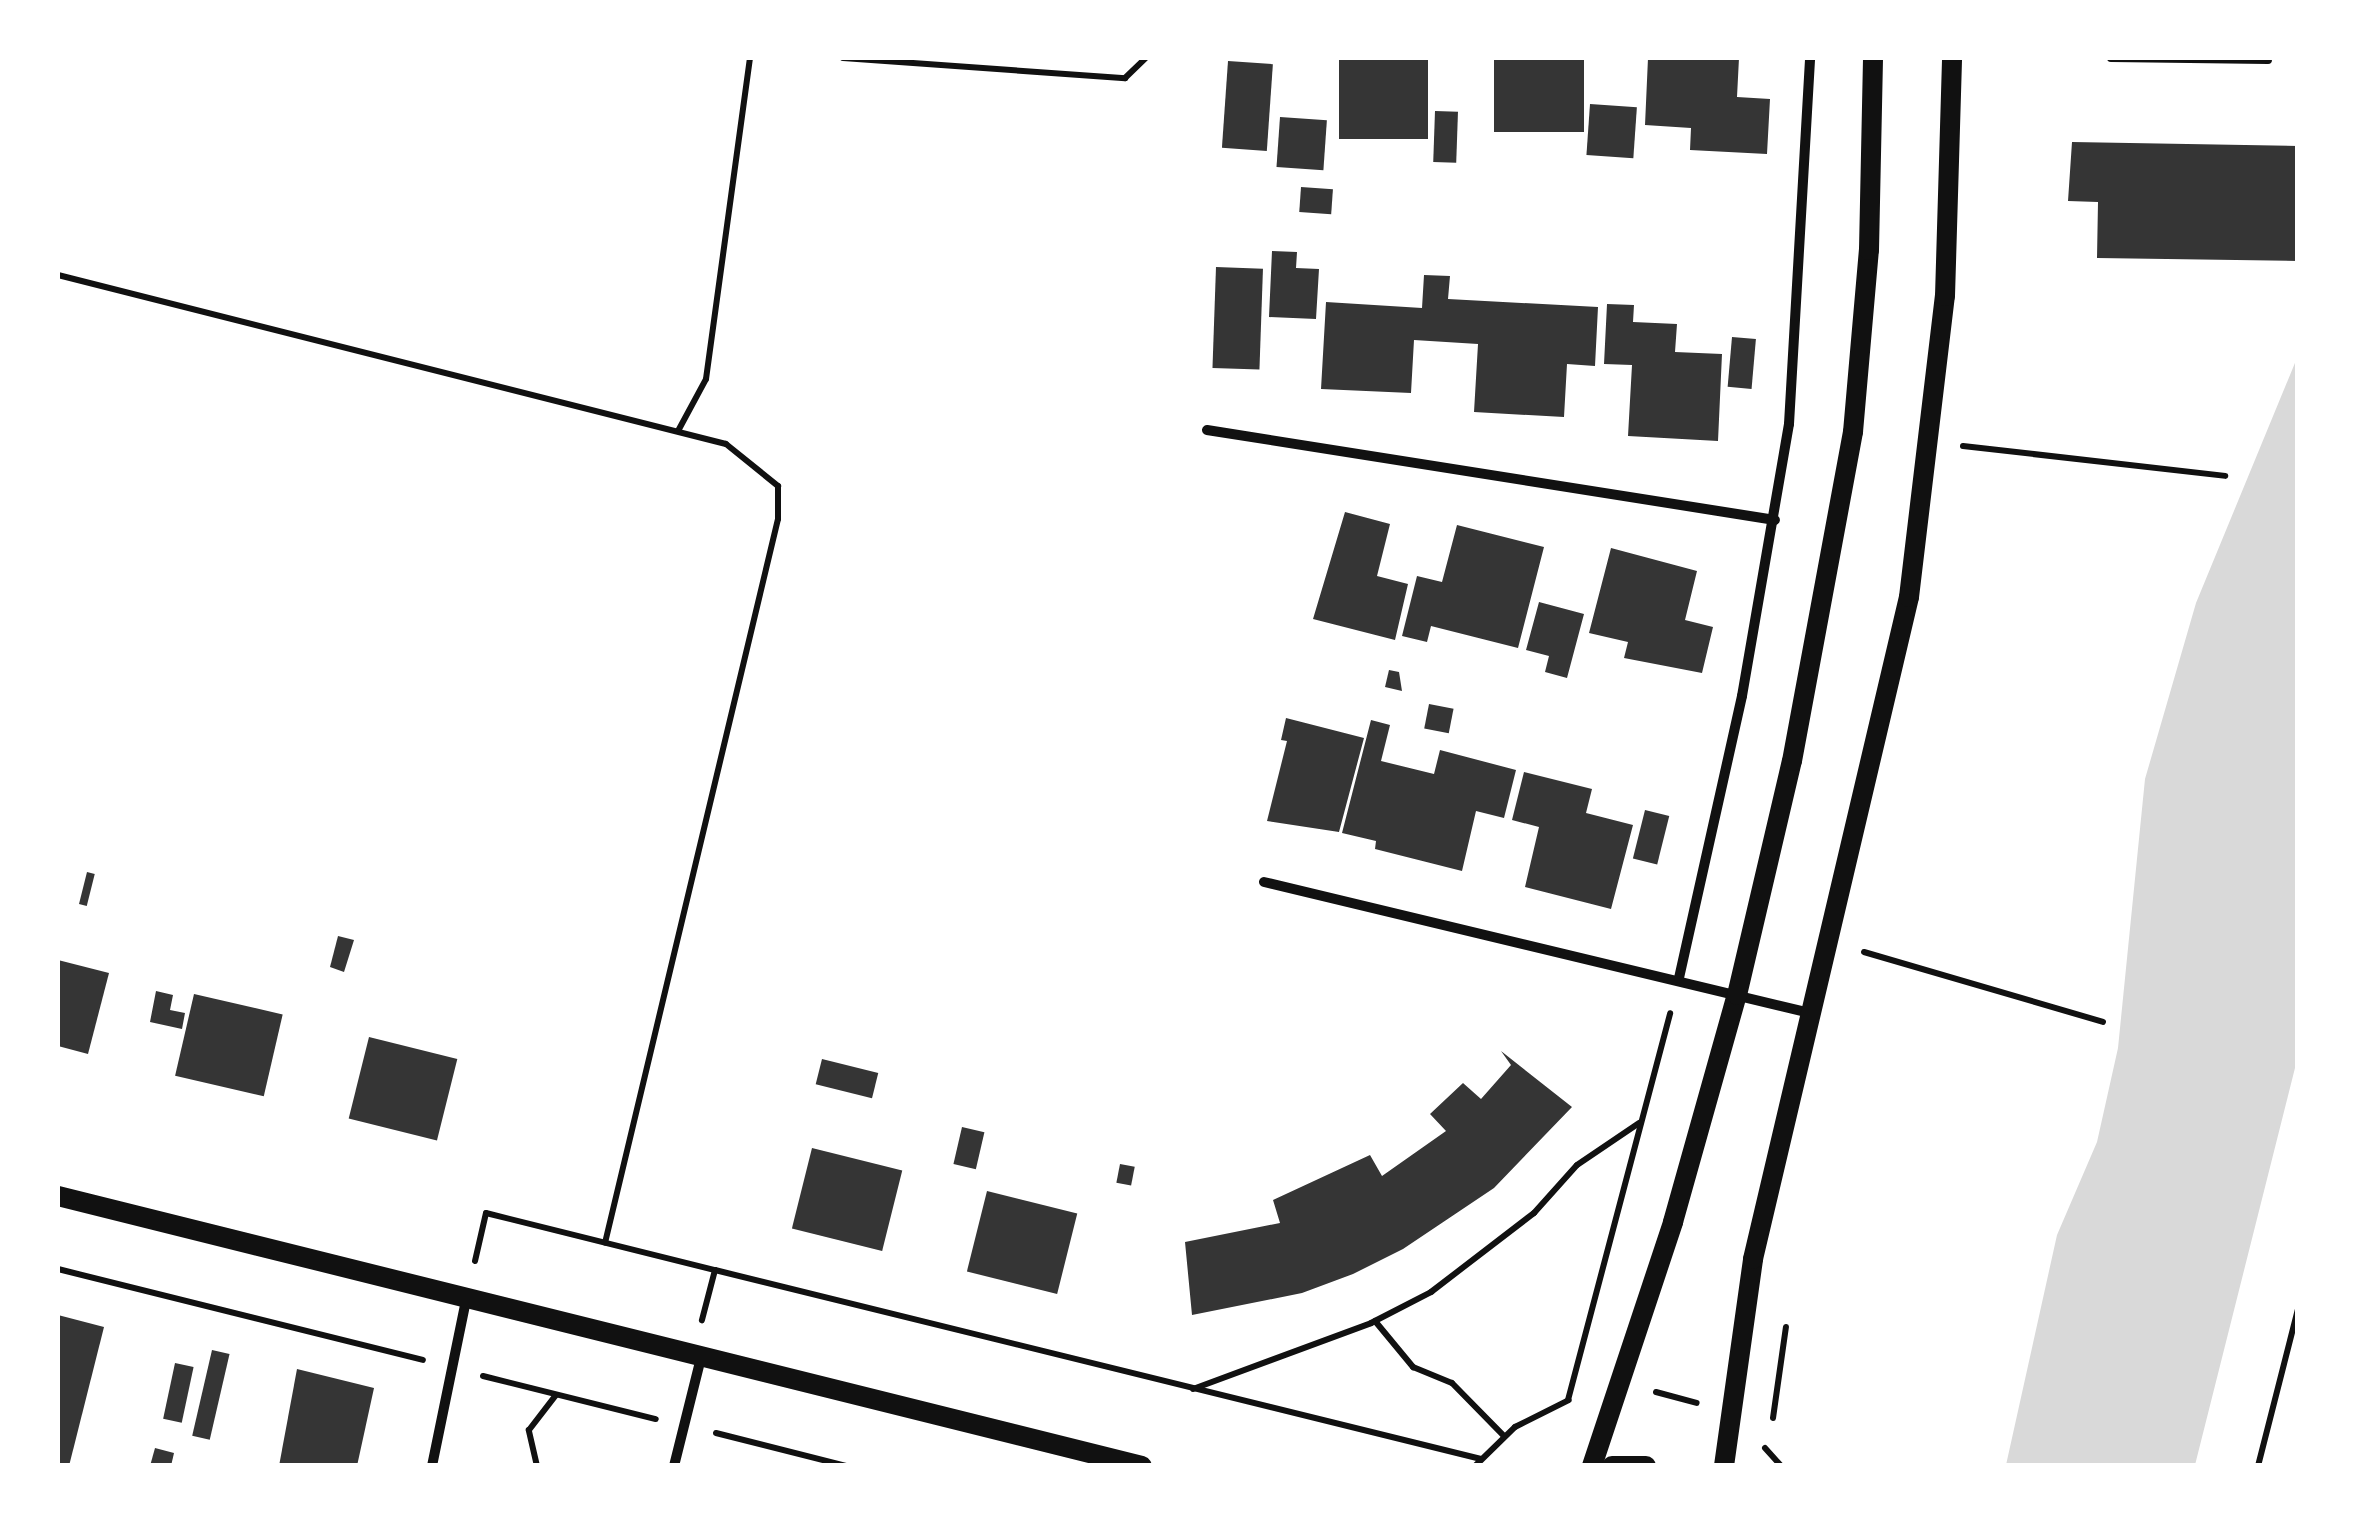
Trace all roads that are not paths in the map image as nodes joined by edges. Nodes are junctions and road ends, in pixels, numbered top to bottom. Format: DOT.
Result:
graph roads {
  1 [pos="1810,58"];
  2 [pos="1873,58"];
  3 [pos="1952,58"];
  4 [pos="2111,58"];
  5 [pos="2268,60"];
  6 [pos="1207,430"];
  7 [pos="1775,520"];
  8 [pos="1264,882"];
  9 [pos="1679,978"];
  10 [pos="1737,994"];
  11 [pos="1816,1015"];
  12 [pos="58,1196"];
  13 [pos="466,1296"];
  14 [pos="698,1352"];
  15 [pos="432,1466"];
  16 [pos="674,1466"];
  17 [pos="1142,1466"];
  18 [pos="1592,1466"];
  19 [pos="1612,1466"];
  20 [pos="1646,1466"];
  21 [pos="1724,1466"];
  1 -- 7 [label="street"];
  2 -- 10 [label="main road"];
  3 -- 11 [label="main road"];
  4 -- 5 [label="lane"];
  6 -- 7 [label="street"];
  7 -- 9 [label="street"];
  8 -- 9 [label="street"];
  9 -- 10 [label="street"];
  10 -- 11 [label="street"];
  10 -- 18 [label="main road"];
  11 -- 21 [label="main road"];
  12 -- 13 [label="main road"];
  13 -- 14 [label="main road"];
  13 -- 15 [label="street"];
  14 -- 16 [label="street"];
  14 -- 17 [label="main road"];
  19 -- 20 [label="main road"];
}
